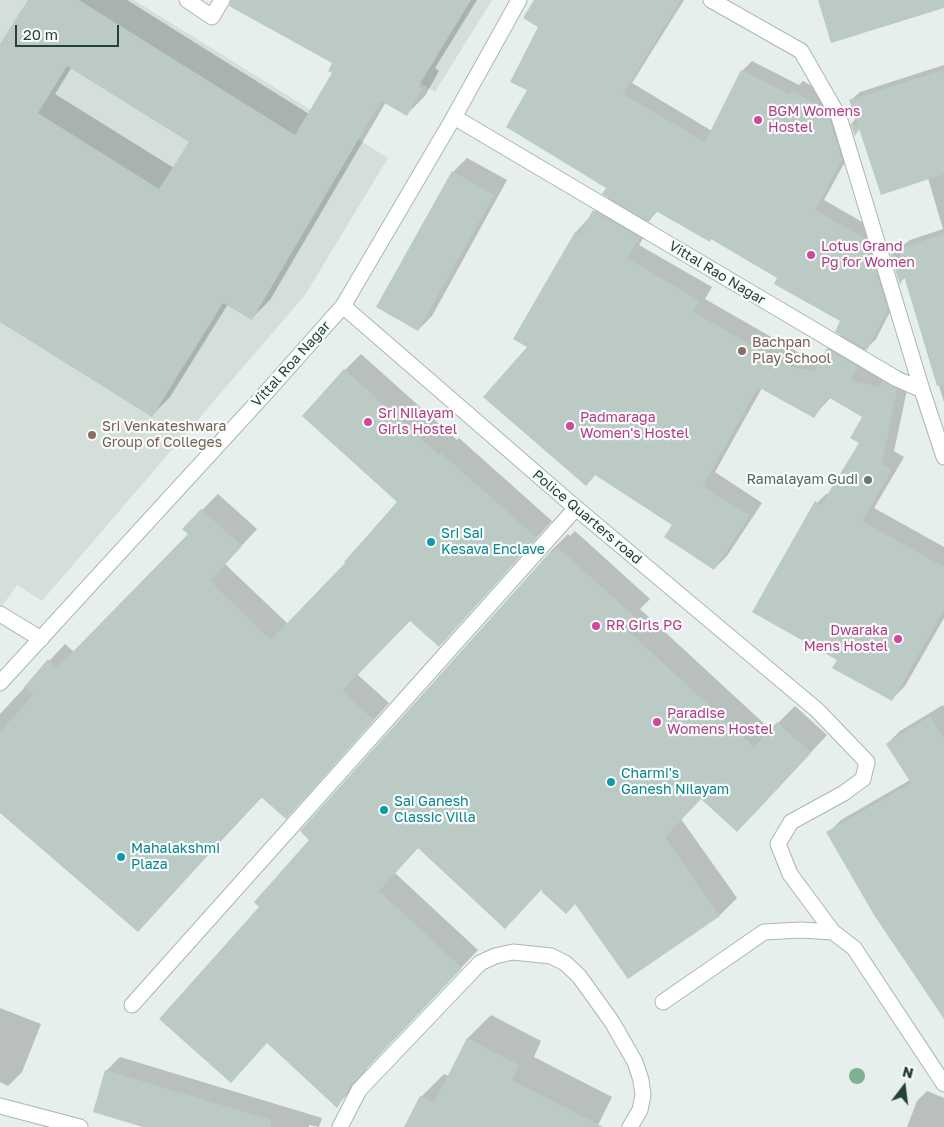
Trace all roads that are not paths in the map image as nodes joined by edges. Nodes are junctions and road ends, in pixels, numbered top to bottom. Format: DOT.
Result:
graph roads {
  1 [pos="187,0"];
  2 [pos="222,0"];
  3 [pos="519,0"];
  4 [pos="711,0"];
  5 [pos="454,117"];
  6 [pos="343,306"];
  7 [pos="922,390"];
  8 [pos="944,457"];
  9 [pos="576,508"];
  10 [pos="0,614"];
  11 [pos="41,638"];
  12 [pos="0,683"];
  13 [pos="833,932"];
  14 [pos="663,1002"];
  15 [pos="132,1005"];
  16 [pos="944,1084"];
  17 [pos="0,1106"];
  18 [pos="35,1121"];
  19 [pos="80,1127"];
  20 [pos="340,1127"];
  21 [pos="630,1127"];
  1 -- 2 [label="street"];
  3 -- 5 [label="street, Vittal Roa Nagar"];
  4 -- 7 [label="street"];
  5 -- 6 [label="street, Vittal Roa Nagar"];
  5 -- 7 [label="street, Vittal Rao Nagar"];
  6 -- 9 [label="street, Police Quarters road"];
  6 -- 11 [label="street, Vittal Roa Nagar"];
  7 -- 8 [label="street"];
  9 -- 13 [label="street, Police Quarters road"];
  9 -- 15 [label="street"];
  10 -- 11 [label="street"];
  11 -- 12 [label="street, Vittal Roa Nagar"];
  13 -- 14 [label="street"];
  13 -- 16 [label="street"];
  17 -- 18 [label="street"];
  18 -- 19 [label="street"];
  20 -- 21 [label="street"];
}
